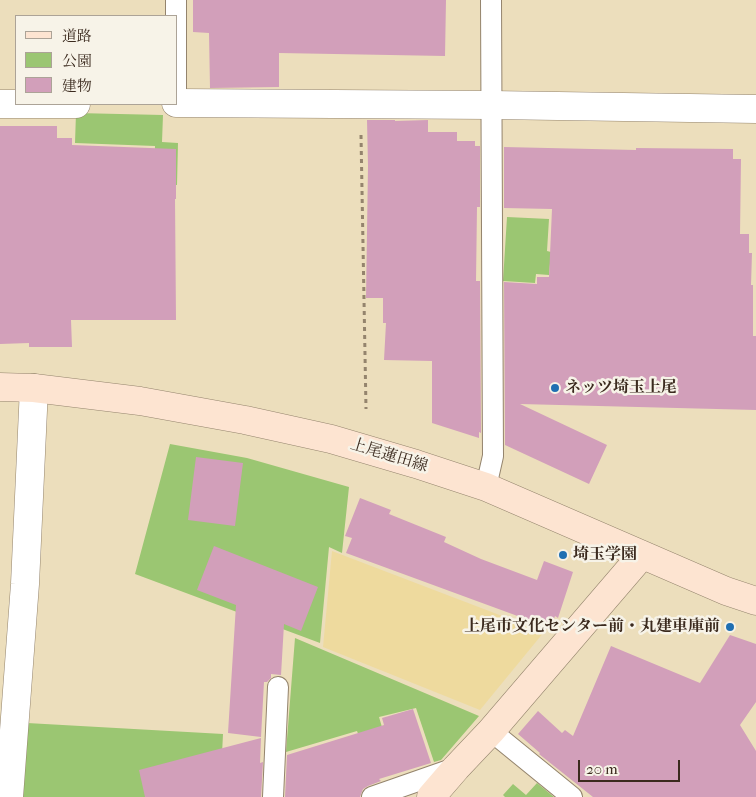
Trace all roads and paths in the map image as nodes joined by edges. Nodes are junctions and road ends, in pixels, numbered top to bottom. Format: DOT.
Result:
graph roads {
  1 [pos="176,0"];
  2 [pos="490,0"];
  3 [pos="176,15"];
  4 [pos="0,104"];
  5 [pos="15,104"];
  6 [pos="178,104"];
  7 [pos="363,105"];
  8 [pos="491,105"];
  9 [pos="756,109"];
  10 [pos="0,387"];
  11 [pos="34,388"];
  12 [pos="366,409"];
  13 [pos="486,487"];
  14 [pos="642,554"];
  15 [pos="756,601"];
  16 [pos="278,687"];
  17 [pos="491,731"];
  18 [pos="456,768"];
  19 [pos="6,792"];
  20 [pos="273,797"];
  21 [pos="372,797"];
  22 [pos="431,797"];
  23 [pos="572,797"];
  1 -- 3 [label="lane"];
  2 -- 8 [label="lane"];
  4 -- 5 [label="street"];
  6 -- 7 [label="street"];
  7 -- 8 [label="street"];
  7 -- 12 [label="path"];
  8 -- 9 [label="street"];
  8 -- 13 [label="lane"];
  10 -- 11 [label="main road, 上尾蓮田線"];
  11 -- 13 [label="main road, 上尾蓮田線"];
  11 -- 19 [label="street"];
  13 -- 14 [label="main road, 上尾蓮田線"];
  14 -- 15 [label="main road, 上尾蓮田線"];
  14 -- 17 [label="main road"];
  16 -- 20 [label="lane"];
  17 -- 18 [label="main road"];
  17 -- 23 [label="lane"];
  18 -- 21 [label="lane"];
  18 -- 22 [label="main road"];
}
